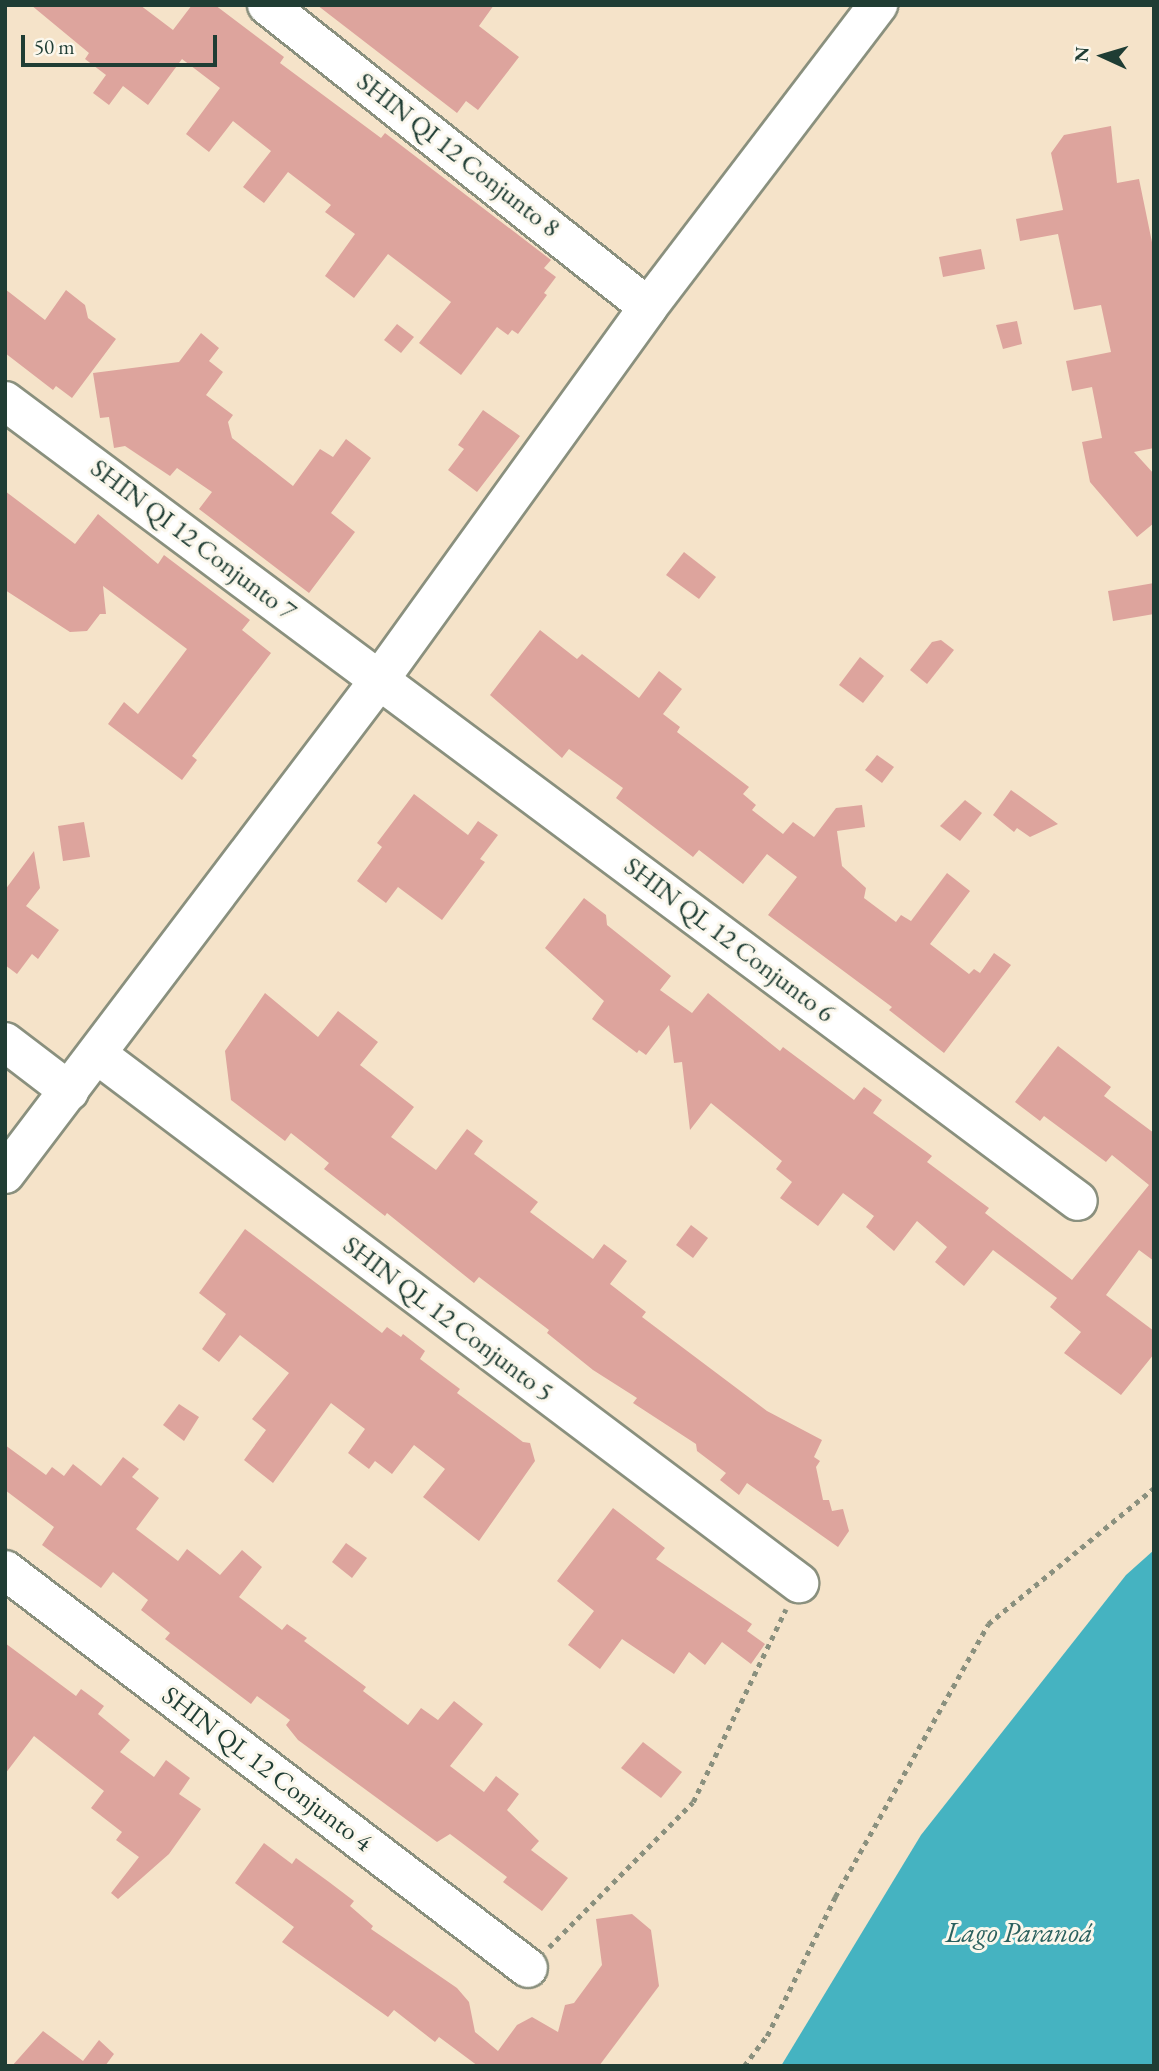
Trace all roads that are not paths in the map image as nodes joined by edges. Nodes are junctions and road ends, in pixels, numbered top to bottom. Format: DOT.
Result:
graph roads {
  1 [pos="267,5"];
  2 [pos="878,5"];
  3 [pos="648,307"];
  4 [pos="5,401"];
  5 [pos="380,679"];
  6 [pos="5,1042"];
  7 [pos="98,1055"];
  8 [pos="69,1091"];
  9 [pos="5,1174"];
  10 [pos="1077,1201"];
  11 [pos="5,1570"];
  12 [pos="799,1583"];
  13 [pos="528,1968"];
  1 -- 3 [label="street, SHIN QI 12 Conjunto 8"];
  2 -- 3 [label="street"];
  3 -- 5 [label="street"];
  4 -- 5 [label="street, SHIN QI 12 Conjunto 7"];
  5 -- 7 [label="street"];
  5 -- 10 [label="street, SHIN QL 12 Conjunto 6"];
  6 -- 8 [label="street"];
  7 -- 8 [label="street"];
  7 -- 12 [label="street, SHIN QL 12 Conjunto 5"];
  8 -- 9 [label="street"];
  11 -- 13 [label="street, SHIN QL 12 Conjunto 4"];
}
